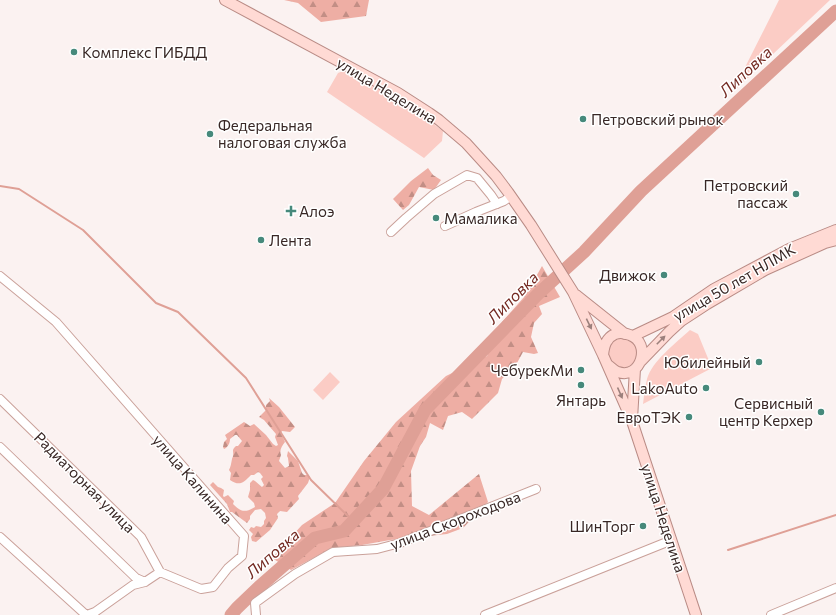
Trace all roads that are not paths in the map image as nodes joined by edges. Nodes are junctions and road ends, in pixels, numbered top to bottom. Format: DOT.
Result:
graph roads {
  1 [pos="225,0"];
  2 [pos="511,196"];
  3 [pos="497,204"];
  4 [pos="445,226"];
  5 [pos="836,230"];
  6 [pos="391,232"];
  7 [pos="836,240"];
  8 [pos="0,276"];
  9 [pos="574,293"];
  10 [pos="629,335"];
  11 [pos="603,355"];
  12 [pos="607,365"];
  13 [pos="638,365"];
  14 [pos="0,398"];
  15 [pos="632,421"];
  16 [pos="0,447"];
  17 [pos="536,490"];
  18 [pos="0,537"];
  19 [pos="672,540"];
  20 [pos="160,572"];
  21 [pos="145,582"];
  22 [pos="836,588"];
  23 [pos="256,614"];
  24 [pos="86,615"];
  25 [pos="485,615"];
  26 [pos="696,615"];
  27 [pos="771,615"];
  1 -- 2 [label="main road, улица Неделина"];
  2 -- 3 [label="street"];
  2 -- 9 [label="main road, улица Неделина"];
  3 -- 4 [label="street"];
  3 -- 6 [label="street"];
  5 -- 10 [label="main road, улица 50 лет НЛМК"];
  13 -- 7 [label="main road, улица 50 лет НЛМК, one-way"];
  8 -- 20 [label="street, улица Калинина"];
  9 -- 10 [label="main road"];
  9 -- 11 [label="main road, one-way"];
  10 -- 11 [label="main road"];
  10 -- 13 [label="main road"];
  11 -- 12 [label="main road"];
  12 -- 13 [label="main road"];
  12 -- 15 [label="main road, улица Неделина, one-way"];
  13 -- 15 [label="main road"];
  14 -- 20 [label="street, Радиаторная улица"];
  15 -- 19 [label="main road, улица Неделина"];
  16 -- 21 [label="street"];
  17 -- 23 [label="street, улица Скороходова"];
  18 -- 24 [label="street"];
  19 -- 25 [label="street"];
  19 -- 26 [label="main road, улица Неделина"];
  20 -- 21 [label="street"];
  21 -- 24 [label="street"];
  22 -- 27 [label="street"];
}
